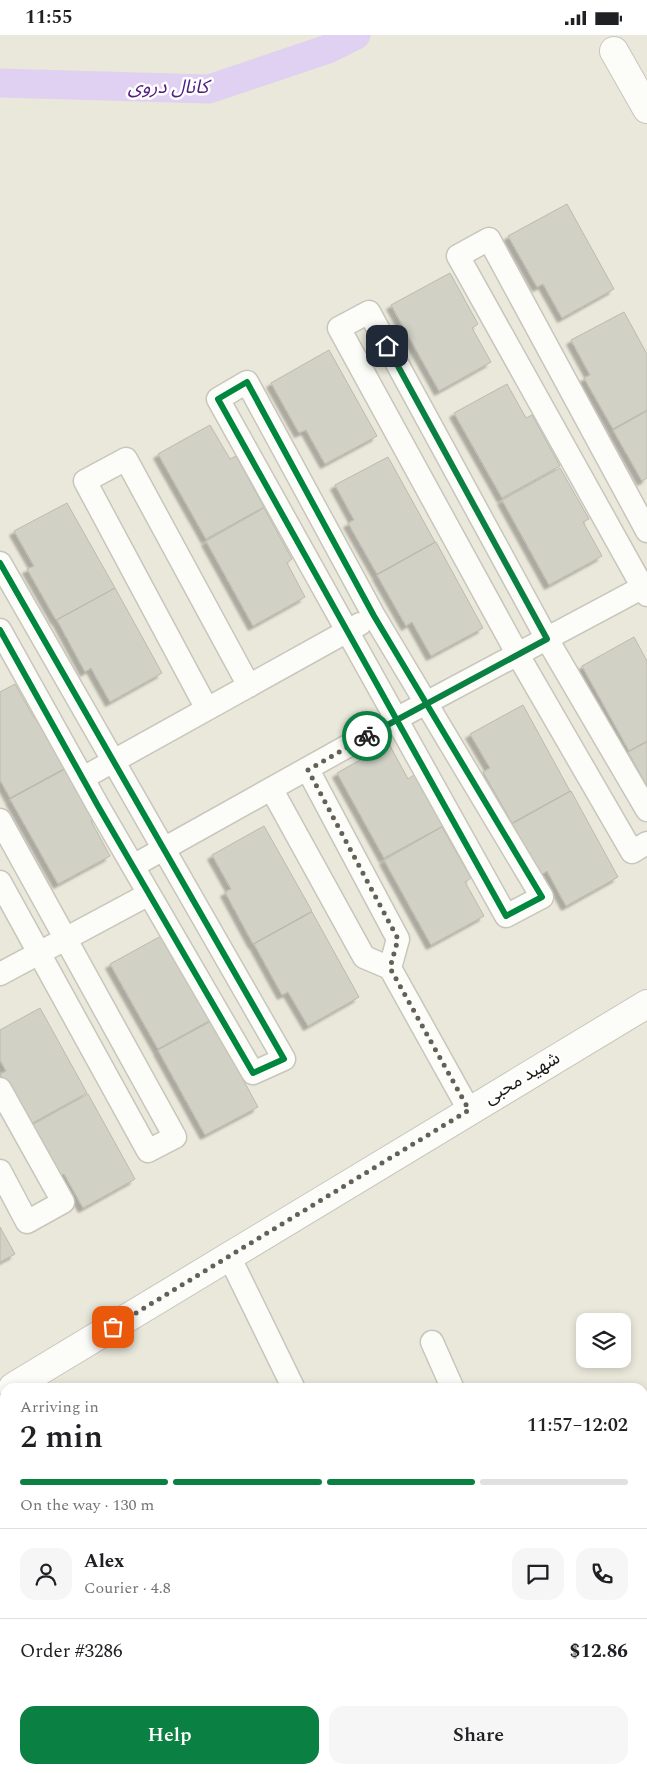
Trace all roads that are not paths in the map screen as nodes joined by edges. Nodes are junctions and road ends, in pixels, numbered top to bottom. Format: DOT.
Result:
graph roads {
  1 [pos="610,43"];
  2 [pos="647,109"];
  3 [pos="647,531"];
  4 [pos="0,563"];
  5 [pos="646,589"];
  6 [pos="374,616"];
  7 [pos="0,630"];
  8 [pos="348,630"];
  9 [pos="547,639"];
  10 [pos="518,655"];
  11 [pos="248,686"];
  12 [pos="427,704"];
  13 [pos="208,709"];
  14 [pos="396,719"];
  15 [pos="114,761"];
  16 [pos="308,770"];
  17 [pos="83,778"];
  18 [pos="272,791"];
  19 [pos="647,810"];
  20 [pos="0,820"];
  21 [pos="647,843"];
  22 [pos="164,850"];
  23 [pos="134,867"];
  24 [pos="0,882"];
  25 [pos="149,894"];
  26 [pos="66,939"];
  27 [pos="39,953"];
  28 [pos="390,968"];
  29 [pos="0,974"];
  30 [pos="647,1004"];
  31 [pos="0,1089"];
  32 [pos="469,1110"];
  33 [pos="0,1171"];
  34 [pos="230,1256"];
  35 [pos="432,1342"];
  36 [pos="20,1383"];
  37 [pos="290,1383"];
  38 [pos="450,1383"];
  1 -- 2 [label="street"];
  3 -- 5 [label="street"];
  4 -- 15 [label="street"];
  5 -- 9 [label="street"];
  6 -- 8 [label="street"];
  6 -- 8 [label="street"];
  6 -- 12 [label="street"];
  7 -- 17 [label="street"];
  8 -- 11 [label="street"];
  8 -- 14 [label="street"];
  9 -- 10 [label="street"];
  9 -- 10 [label="street"];
  9 -- 19 [label="street"];
  10 -- 12 [label="street"];
  10 -- 21 [label="street"];
  11 -- 13 [label="street"];
  11 -- 13 [label="street"];
  12 -- 14 [label="street"];
  12 -- 14 [label="street"];
  13 -- 15 [label="street"];
  14 -- 16 [label="street"];
  15 -- 17 [label="street"];
  15 -- 22 [label="street"];
  16 -- 18 [label="street"];
  16 -- 28 [label="street"];
  17 -- 23 [label="street"];
  18 -- 22 [label="street"];
  18 -- 28 [label="street"];
  20 -- 26 [label="street"];
  22 -- 23 [label="street"];
  22 -- 25 [label="street"];
  23 -- 25 [label="street"];
  24 -- 27 [label="street"];
  25 -- 26 [label="street"];
  26 -- 27 [label="street"];
  26 -- 27 [label="street"];
  27 -- 29 [label="street"];
  28 -- 32 [label="street"];
  30 -- 32 [label="street, شهید محبی"];
  31 -- 33 [label="street"];
  32 -- 34 [label="street, شهید محبی"];
  34 -- 36 [label="street, شهید محبی"];
  34 -- 37 [label="street"];
  35 -- 38 [label="street"];
}
